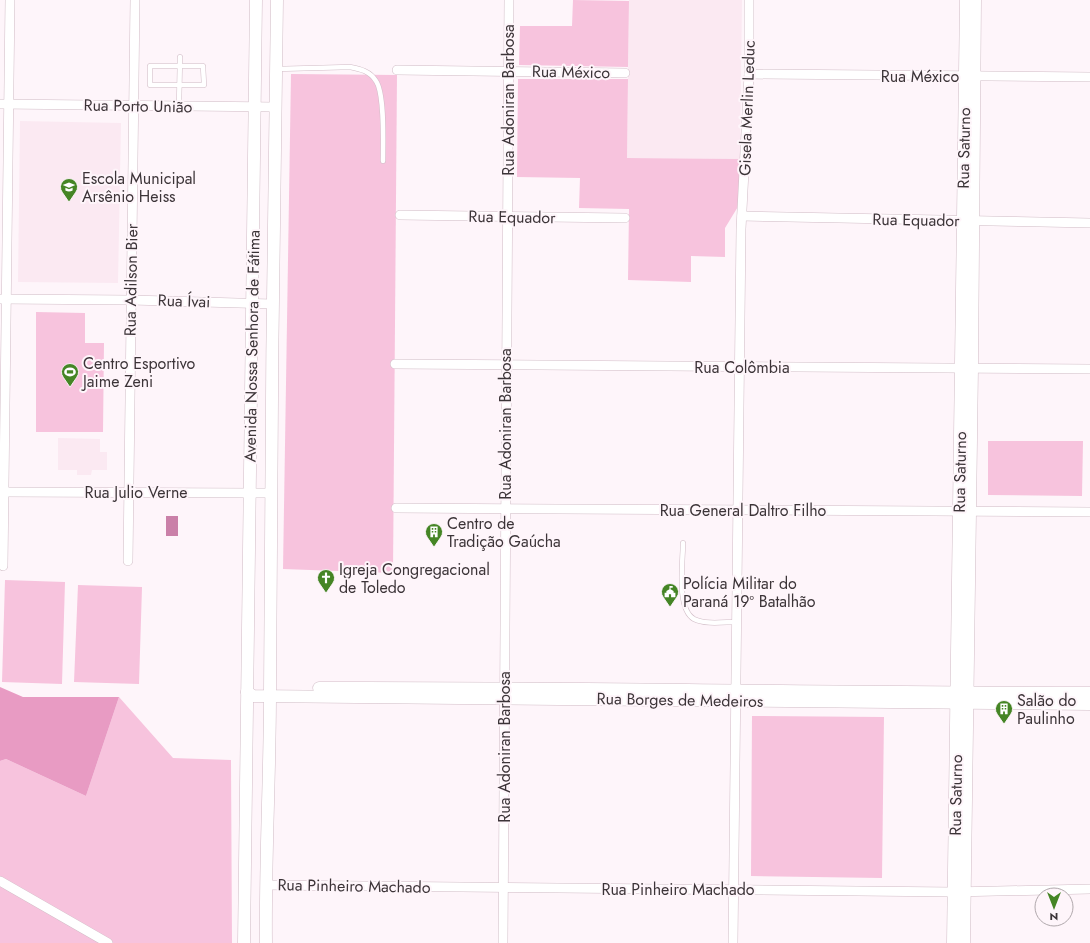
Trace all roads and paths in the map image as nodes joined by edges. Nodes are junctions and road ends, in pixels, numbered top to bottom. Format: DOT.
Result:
graph roads {
  1 [pos="10,0"];
  2 [pos="135,0"];
  3 [pos="256,0"];
  4 [pos="277,0"];
  5 [pos="508,0"];
  6 [pos="749,0"];
  7 [pos="966,0"];
  8 [pos="975,0"];
  9 [pos="180,57"];
  10 [pos="180,66"];
  11 [pos="276,69"];
  12 [pos="397,70"];
  13 [pos="508,71"];
  14 [pos="625,73"];
  15 [pos="749,74"];
  16 [pos="970,76"];
  17 [pos="1090,77"];
  18 [pos="179,85"];
  19 [pos="4,104"];
  20 [pos="134,106"];
  21 [pos="179,106"];
  22 [pos="255,107"];
  23 [pos="275,107"];
  24 [pos="383,160"];
  25 [pos="400,215"];
  26 [pos="507,216"];
  27 [pos="742,216"];
  28 [pos="625,218"];
  29 [pos="968,221"];
  30 [pos="1090,223"];
  31 [pos="3,299"];
  32 [pos="131,300"];
  33 [pos="252,303"];
  34 [pos="273,304"];
  35 [pos="395,364"];
  36 [pos="506,365"];
  37 [pos="740,367"];
  38 [pos="967,368"];
  39 [pos="1090,369"];
  40 [pos="2,492"];
  41 [pos="128,492"];
  42 [pos="250,493"];
  43 [pos="271,493"];
  44 [pos="396,508"];
  45 [pos="504,509"];
  46 [pos="738,510"];
  47 [pos="964,512"];
  48 [pos="1090,512"];
  49 [pos="684,543"];
  50 [pos="128,561"];
  51 [pos="3,566"];
  52 [pos="737,622"];
  53 [pos="247,692"];
  54 [pos="270,692"];
  55 [pos="504,692"];
  56 [pos="1090,693"];
  57 [pos="736,696"];
  58 [pos="962,698"];
  59 [pos="1090,704"];
  60 [pos="0,881"];
  61 [pos="266,886"];
  62 [pos="504,888"];
  63 [pos="1090,889"];
  64 [pos="735,890"];
  65 [pos="959,891"];
  66 [pos="108,943"];
  67 [pos="244,943"];
  68 [pos="266,943"];
  69 [pos="503,943"];
  70 [pos="733,943"];
  71 [pos="954,943"];
  72 [pos="964,943"];
  1 -- 19 [label="street"];
  2 -- 20 [label="street, Rua Adilson Bier"];
  3 -- 22 [label="street, Avenida Nossa Senhora de Fátima"];
  4 -- 11 [label="street, Avenida Nossa Senhora de Fátima"];
  5 -- 13 [label="street, Rua Adoniran Barbosa"];
  6 -- 15 [label="street, Gisela Merlin Leduc"];
  7 -- 16 [label="street, Rua Saturno"];
  8 -- 16 [label="street, Rua Saturno"];
  9 -- 10 [label="lane"];
  10 -- 18 [label="lane"];
  10 -- 18 [label="lane"];
  10 -- 18 [label="lane"];
  11 -- 23 [label="street, Avenida Nossa Senhora de Fátima"];
  11 -- 24 [label="lane"];
  12 -- 13 [label="street, Rua México"];
  13 -- 14 [label="street, Rua México"];
  13 -- 26 [label="street, Rua Adoniran Barbosa"];
  15 -- 16 [label="street, Rua México"];
  15 -- 27 [label="street, Gisela Merlin Leduc"];
  16 -- 17 [label="street, Rua México"];
  16 -- 29 [label="street, Rua Saturno"];
  18 -- 21 [label="lane"];
  19 -- 20 [label="street, Rua Porto União"];
  19 -- 31 [label="street"];
  20 -- 21 [label="street, Rua Porto União"];
  20 -- 32 [label="street, Rua Adilson Bier"];
  21 -- 22 [label="street, Rua Porto União"];
  22 -- 23 [label="street, Rua Porto União"];
  22 -- 33 [label="street, Avenida Nossa Senhora de Fátima"];
  23 -- 34 [label="street, Avenida Nossa Senhora de Fátima"];
  25 -- 26 [label="street, Rua Equador"];
  26 -- 28 [label="street, Rua Equador"];
  26 -- 36 [label="street, Rua Adoniran Barbosa"];
  27 -- 29 [label="street, Rua Equador"];
  27 -- 37 [label="street, Gisela Merlin Leduc"];
  29 -- 30 [label="street, Rua Equador"];
  29 -- 38 [label="street, Rua Saturno"];
  31 -- 32 [label="street, Rua Ívai"];
  31 -- 40 [label="street"];
  32 -- 33 [label="street, Rua Ívai"];
  32 -- 41 [label="street, Rua Adilson Bier"];
  33 -- 34 [label="street, Rua Ívai"];
  33 -- 42 [label="street, Avenida Nossa Senhora de Fátima"];
  34 -- 43 [label="street, Avenida Nossa Senhora de Fátima"];
  35 -- 36 [label="street, Rua Colômbia"];
  36 -- 37 [label="street, Rua Colômbia"];
  36 -- 45 [label="street, Rua Adoniran Barbosa"];
  37 -- 38 [label="street, Rua Colômbia"];
  37 -- 46 [label="street, Gisela Merlin Leduc"];
  38 -- 39 [label="street, Rua Colômbia"];
  38 -- 47 [label="street, Rua Saturno"];
  40 -- 41 [label="street, Rua Julio Verne"];
  40 -- 51 [label="street"];
  41 -- 42 [label="street, Rua Julio Verne"];
  41 -- 50 [label="street, Rua Adilson Bier"];
  42 -- 43 [label="street, Rua Julio Verne"];
  42 -- 53 [label="street, Avenida Nossa Senhora de Fátima"];
  43 -- 54 [label="street, Avenida Nossa Senhora de Fátima"];
  44 -- 45 [label="street, Rua General Daltro Filho"];
  45 -- 46 [label="street, Rua General Daltro Filho"];
  45 -- 55 [label="street, Rua Adoniran Barbosa"];
  46 -- 47 [label="street, Rua General Daltro Filho"];
  46 -- 52 [label="street, Gisela Merlin Leduc"];
  47 -- 48 [label="street, Rua General Daltro Filho"];
  47 -- 58 [label="street, Rua Saturno"];
  49 -- 52 [label="lane"];
  52 -- 57 [label="street, Gisela Merlin Leduc"];
  53 -- 54 [label="street"];
  53 -- 67 [label="street, Avenida Nossa Senhora de Fátima"];
  54 -- 55 [label="street, Rua Borges de Medeiros"];
  54 -- 61 [label="street, Avenida Nossa Senhora de Fátima"];
  55 -- 57 [label="street, Rua Borges de Medeiros"];
  55 -- 62 [label="street, Rua Adoniran Barbosa"];
  56 -- 58 [label="street, Rua Borges de Medeiros"];
  57 -- 58 [label="street, Rua Borges de Medeiros"];
  57 -- 64 [label="street, Gisela Merlin Leduc"];
  58 -- 59 [label="street, Rua Borges de Medeiros"];
  58 -- 65 [label="street, Rua Saturno"];
  60 -- 66 [label="street"];
  61 -- 62 [label="street, Rua Pinheiro Machado"];
  61 -- 68 [label="street, Avenida Nossa Senhora de Fátima"];
  62 -- 64 [label="street, Rua Pinheiro Machado"];
  62 -- 69 [label="street, Rua Adoniran Barbosa"];
  63 -- 65 [label="street, Rua Pinheiro Machado"];
  64 -- 65 [label="street, Rua Pinheiro Machado"];
  64 -- 70 [label="street, Gisela Merlin Leduc"];
  65 -- 71 [label="street, Rua Saturno"];
  65 -- 72 [label="street, Rua Saturno"];
}
